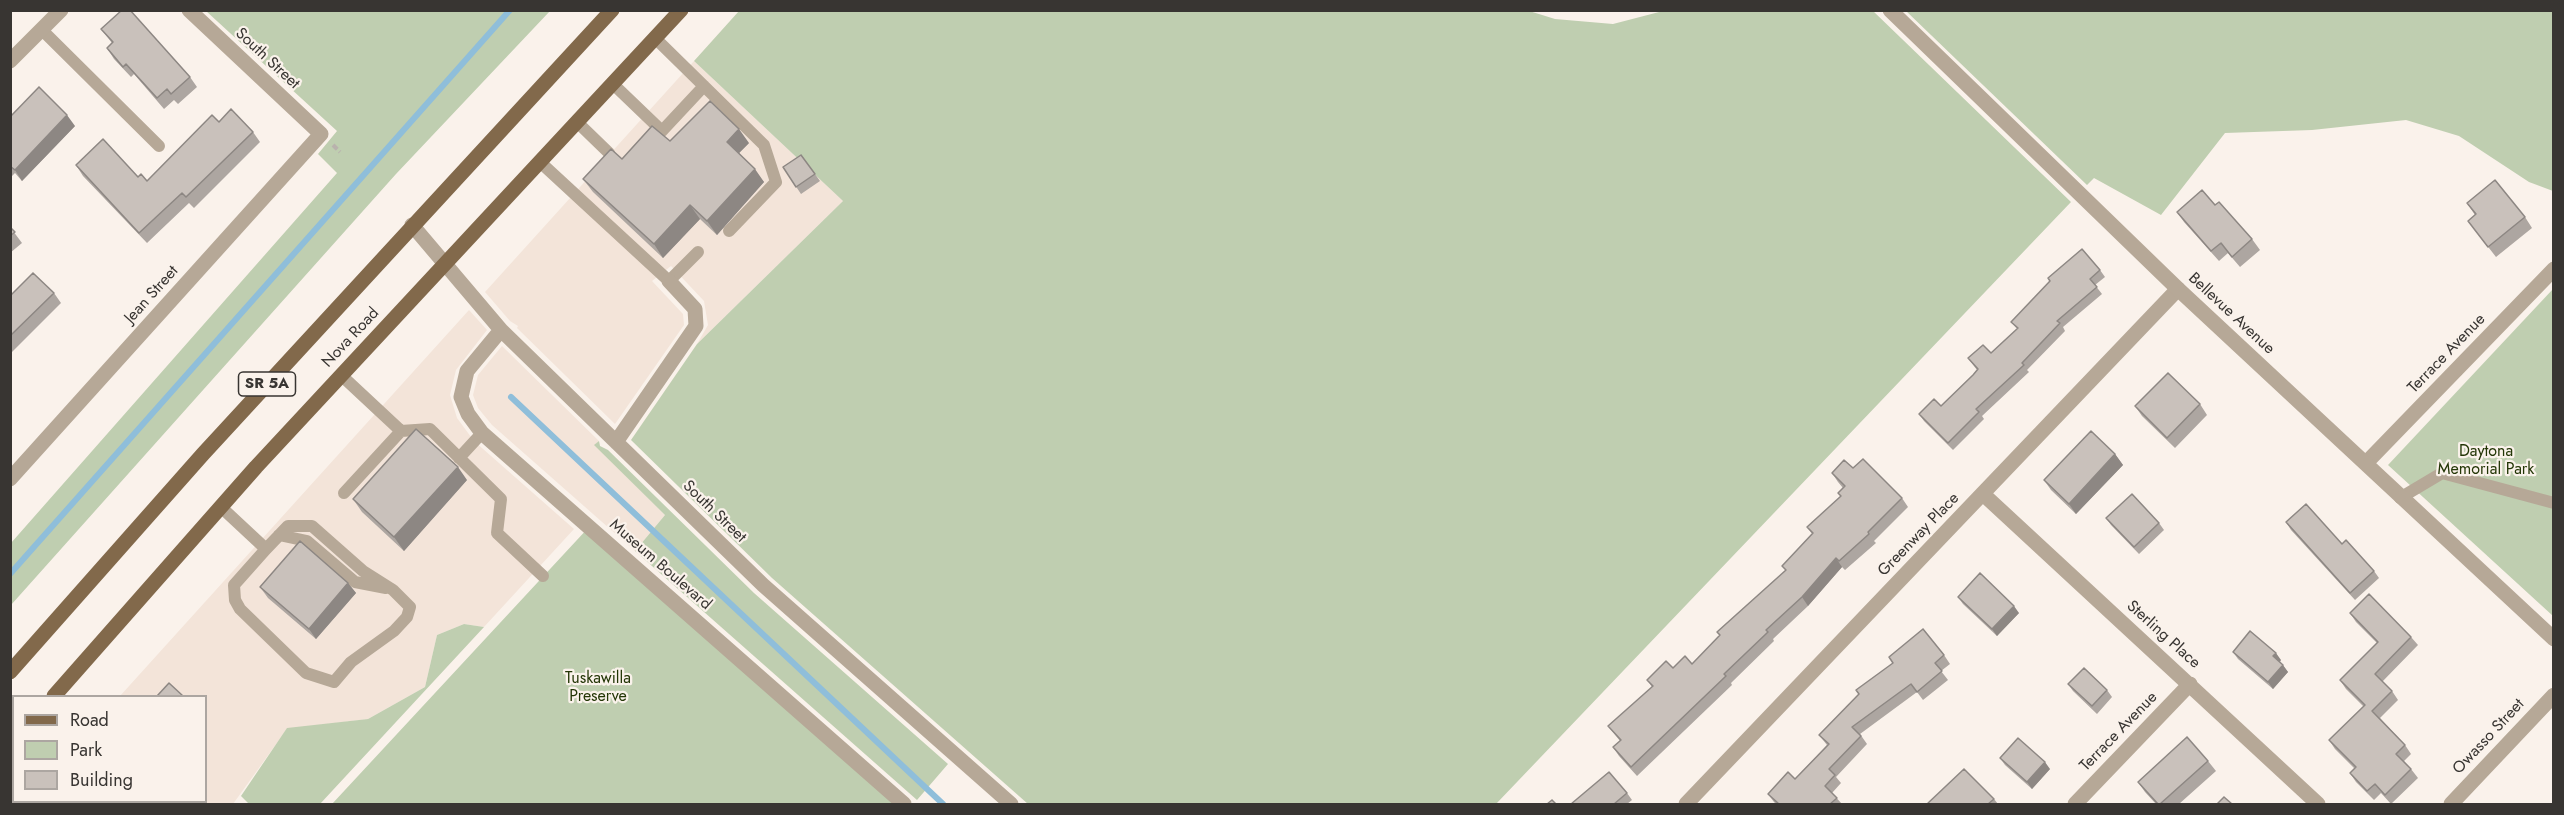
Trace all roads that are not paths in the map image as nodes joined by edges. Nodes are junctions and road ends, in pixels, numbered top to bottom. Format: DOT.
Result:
graph roads {
  1 [pos="61,10"];
  2 [pos="189,10"];
  3 [pos="612,10"];
  4 [pos="681,10"];
  5 [pos="1890,10"];
  6 [pos="42,30"];
  7 [pos="655,38"];
  8 [pos="10,61"];
  9 [pos="613,84"];
  10 [pos="704,87"];
  11 [pos="577,123"];
  12 [pos="321,134"];
  13 [pos="159,146"];
  14 [pos="609,153"];
  15 [pos="540,162"];
  16 [pos="412,225"];
  17 [pos="729,231"];
  18 [pos="698,252"];
  19 [pos="445,263"];
  20 [pos="2553,269"];
  21 [pos="669,281"];
  22 [pos="2178,289"];
  23 [pos="501,330"];
  24 [pos="342,376"];
  25 [pos="401,431"];
  26 [pos="482,433"];
  27 [pos="616,442"];
  28 [pos="459,458"];
  29 [pos="2366,463"];
  30 [pos="10,480"];
  31 [pos="344,493"];
  32 [pos="1983,494"];
  33 [pos="2400,498"];
  34 [pos="2553,503"];
  35 [pos="222,508"];
  36 [pos="266,549"];
  37 [pos="543,576"];
  38 [pos="2553,639"];
  39 [pos="10,672"];
  40 [pos="2190,684"];
  41 [pos="55,695"];
  42 [pos="2553,695"];
  43 [pos="904,804"];
  44 [pos="1011,804"];
  45 [pos="1686,804"];
  46 [pos="2075,804"];
  47 [pos="2318,804"];
  48 [pos="2451,804"];
  1 -- 6 [label="street"];
  2 -- 12 [label="street, South Street"];
  3 -- 16 [label="main road, Nova Road / SR 5A"];
  4 -- 7 [label="main road, Nova Road / SR 5A"];
  5 -- 22 [label="street, Bellevue Avenue"];
  6 -- 8 [label="street"];
  6 -- 13 [label="lane"];
  7 -- 9 [label="main road, Nova Road / SR 5A"];
  7 -- 10 [label="lane"];
  9 -- 10 [label="lane"];
  9 -- 11 [label="main road, Nova Road / SR 5A"];
  10 -- 17 [label="lane"];
  11 -- 14 [label="lane"];
  11 -- 15 [label="main road, Nova Road / SR 5A"];
  12 -- 30 [label="street, Jean Street"];
  15 -- 19 [label="main road, Nova Road / SR 5A"];
  15 -- 21 [label="lane"];
  16 -- 19 [label="street, South Street"];
  16 -- 39 [label="main road, Nova Road / SR 5A"];
  18 -- 21 [label="lane"];
  19 -- 23 [label="street, South Street"];
  19 -- 24 [label="main road, Nova Road / SR 5A"];
  20 -- 29 [label="street, Terrace Avenue"];
  21 -- 27 [label="street"];
  22 -- 29 [label="street, Bellevue Avenue"];
  22 -- 32 [label="street, Greenway Place"];
  23 -- 26 [label="street, Museum Boulevard"];
  23 -- 27 [label="street, South Street"];
  24 -- 25 [label="lane"];
  24 -- 35 [label="main road, Nova Road / SR 5A"];
  25 -- 28 [label="lane"];
  25 -- 31 [label="lane"];
  26 -- 28 [label="lane"];
  26 -- 43 [label="street, Museum Boulevard"];
  27 -- 44 [label="street, South Street"];
  28 -- 37 [label="lane"];
  29 -- 33 [label="street, Bellevue Avenue"];
  32 -- 40 [label="street, Sterling Place"];
  32 -- 45 [label="street, Greenway Place"];
  33 -- 34 [label="lane"];
  33 -- 38 [label="street, Bellevue Avenue"];
  35 -- 36 [label="lane"];
  35 -- 41 [label="main road, Nova Road / SR 5A"];
  36 -- 36 [label="lane"];
  40 -- 46 [label="street, Terrace Avenue"];
  40 -- 47 [label="street, Sterling Place"];
  42 -- 48 [label="street, Owasso Street"];
}
